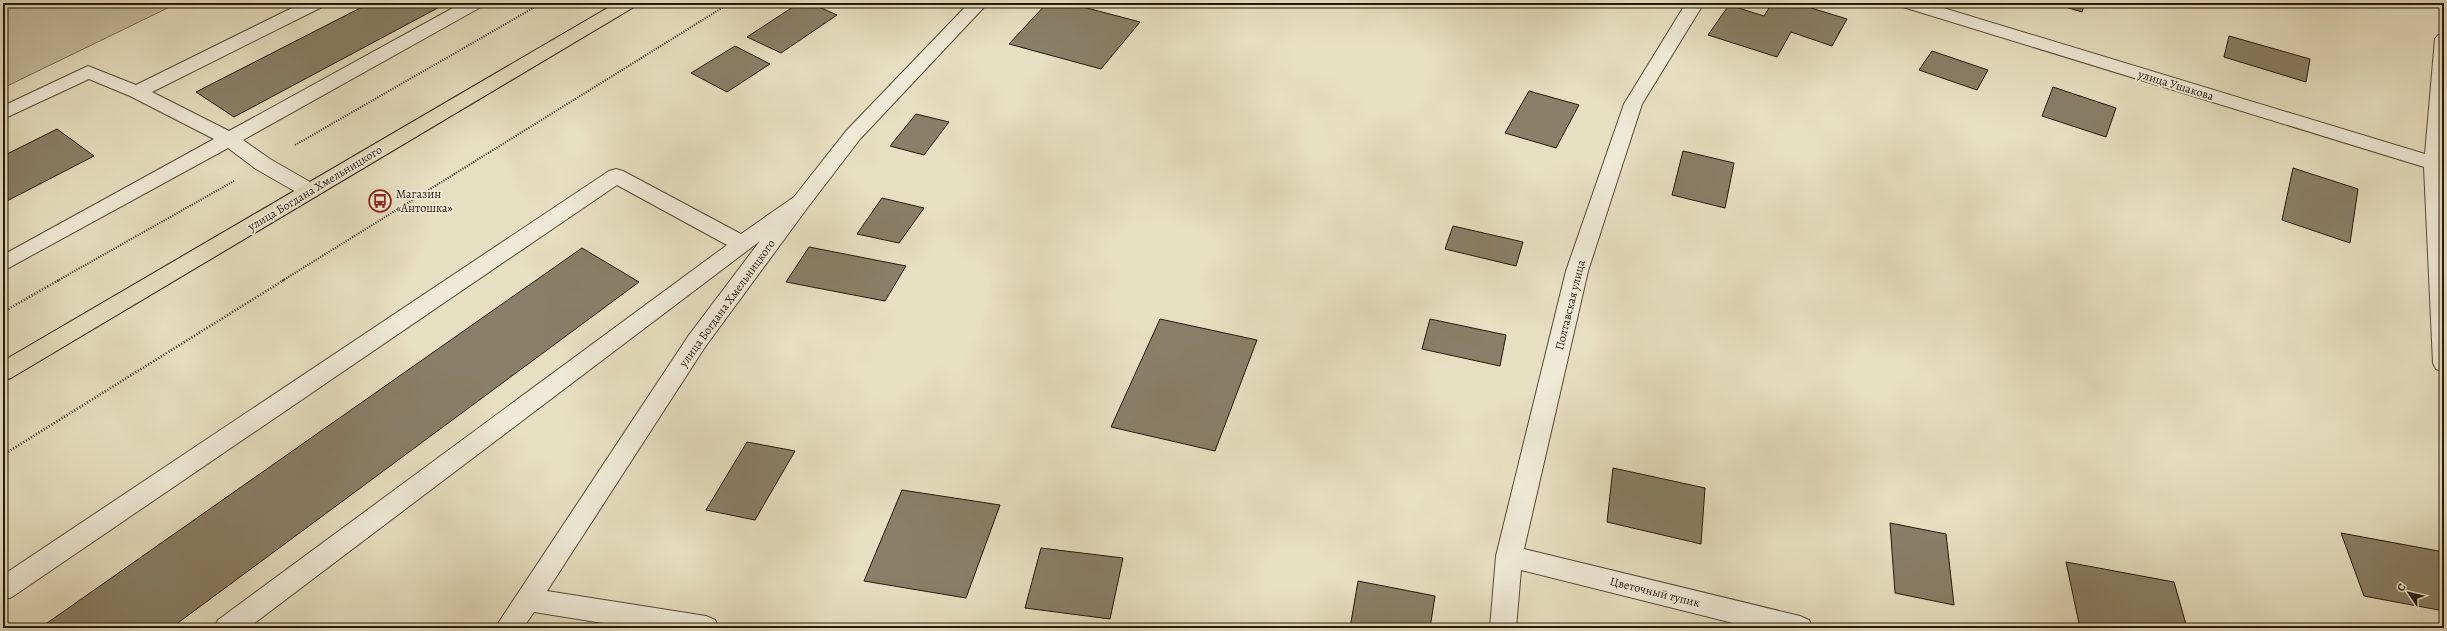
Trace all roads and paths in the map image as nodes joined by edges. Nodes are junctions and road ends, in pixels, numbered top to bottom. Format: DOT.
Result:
graph roads {
  1 [pos="316,3"];
  2 [pos="475,3"];
  3 [pos="628,3"];
  4 [pos="730,3"];
  5 [pos="979,3"];
  6 [pos="1695,3"];
  7 [pos="1909,3"];
  8 [pos="2444,39"];
  9 [pos="137,92"];
  10 [pos="3,113"];
  11 [pos="229,139"];
  12 [pos="2439,165"];
  13 [pos="310,191"];
  14 [pos="800,202"];
  15 [pos="742,244"];
  16 [pos="3,264"];
  17 [pos="2444,363"];
  18 [pos="3,372"];
  19 [pos="3,455"];
  20 [pos="1509,556"];
  21 [pos="3,588"];
  22 [pos="527,599"];
  23 [pos="227,628"];
  24 [pos="508,628"];
  25 [pos="706,628"];
  26 [pos="1503,628"];
  27 [pos="1800,628"];
  1 -- 9 [label="street"];
  2 -- 11 [label="street"];
  3 -- 13 [label="main road, улица Богдана Хмельницкого"];
  4 -- 19 [label="path"];
  5 -- 14 [label="street, улица Богдана Хмельницкого"];
  6 -- 20 [label="street, Полтавская улица"];
  7 -- 12 [label="street, улица Ушакова"];
  8 -- 12 [label="street"];
  9 -- 10 [label="street"];
  9 -- 11 [label="street"];
  11 -- 13 [label="street"];
  11 -- 16 [label="street"];
  12 -- 17 [label="street"];
  13 -- 18 [label="main road, улица Богдана Хмельницкого"];
  14 -- 15 [label="street"];
  14 -- 22 [label="street, улица Богдана Хмельницкого"];
  15 -- 21 [label="street"];
  15 -- 23 [label="street"];
  20 -- 26 [label="street, Полтавская улица"];
  20 -- 27 [label="street, Цветочный тупик"];
  22 -- 24 [label="street, улица Богдана Хмельницкого"];
  22 -- 25 [label="street"];
}
